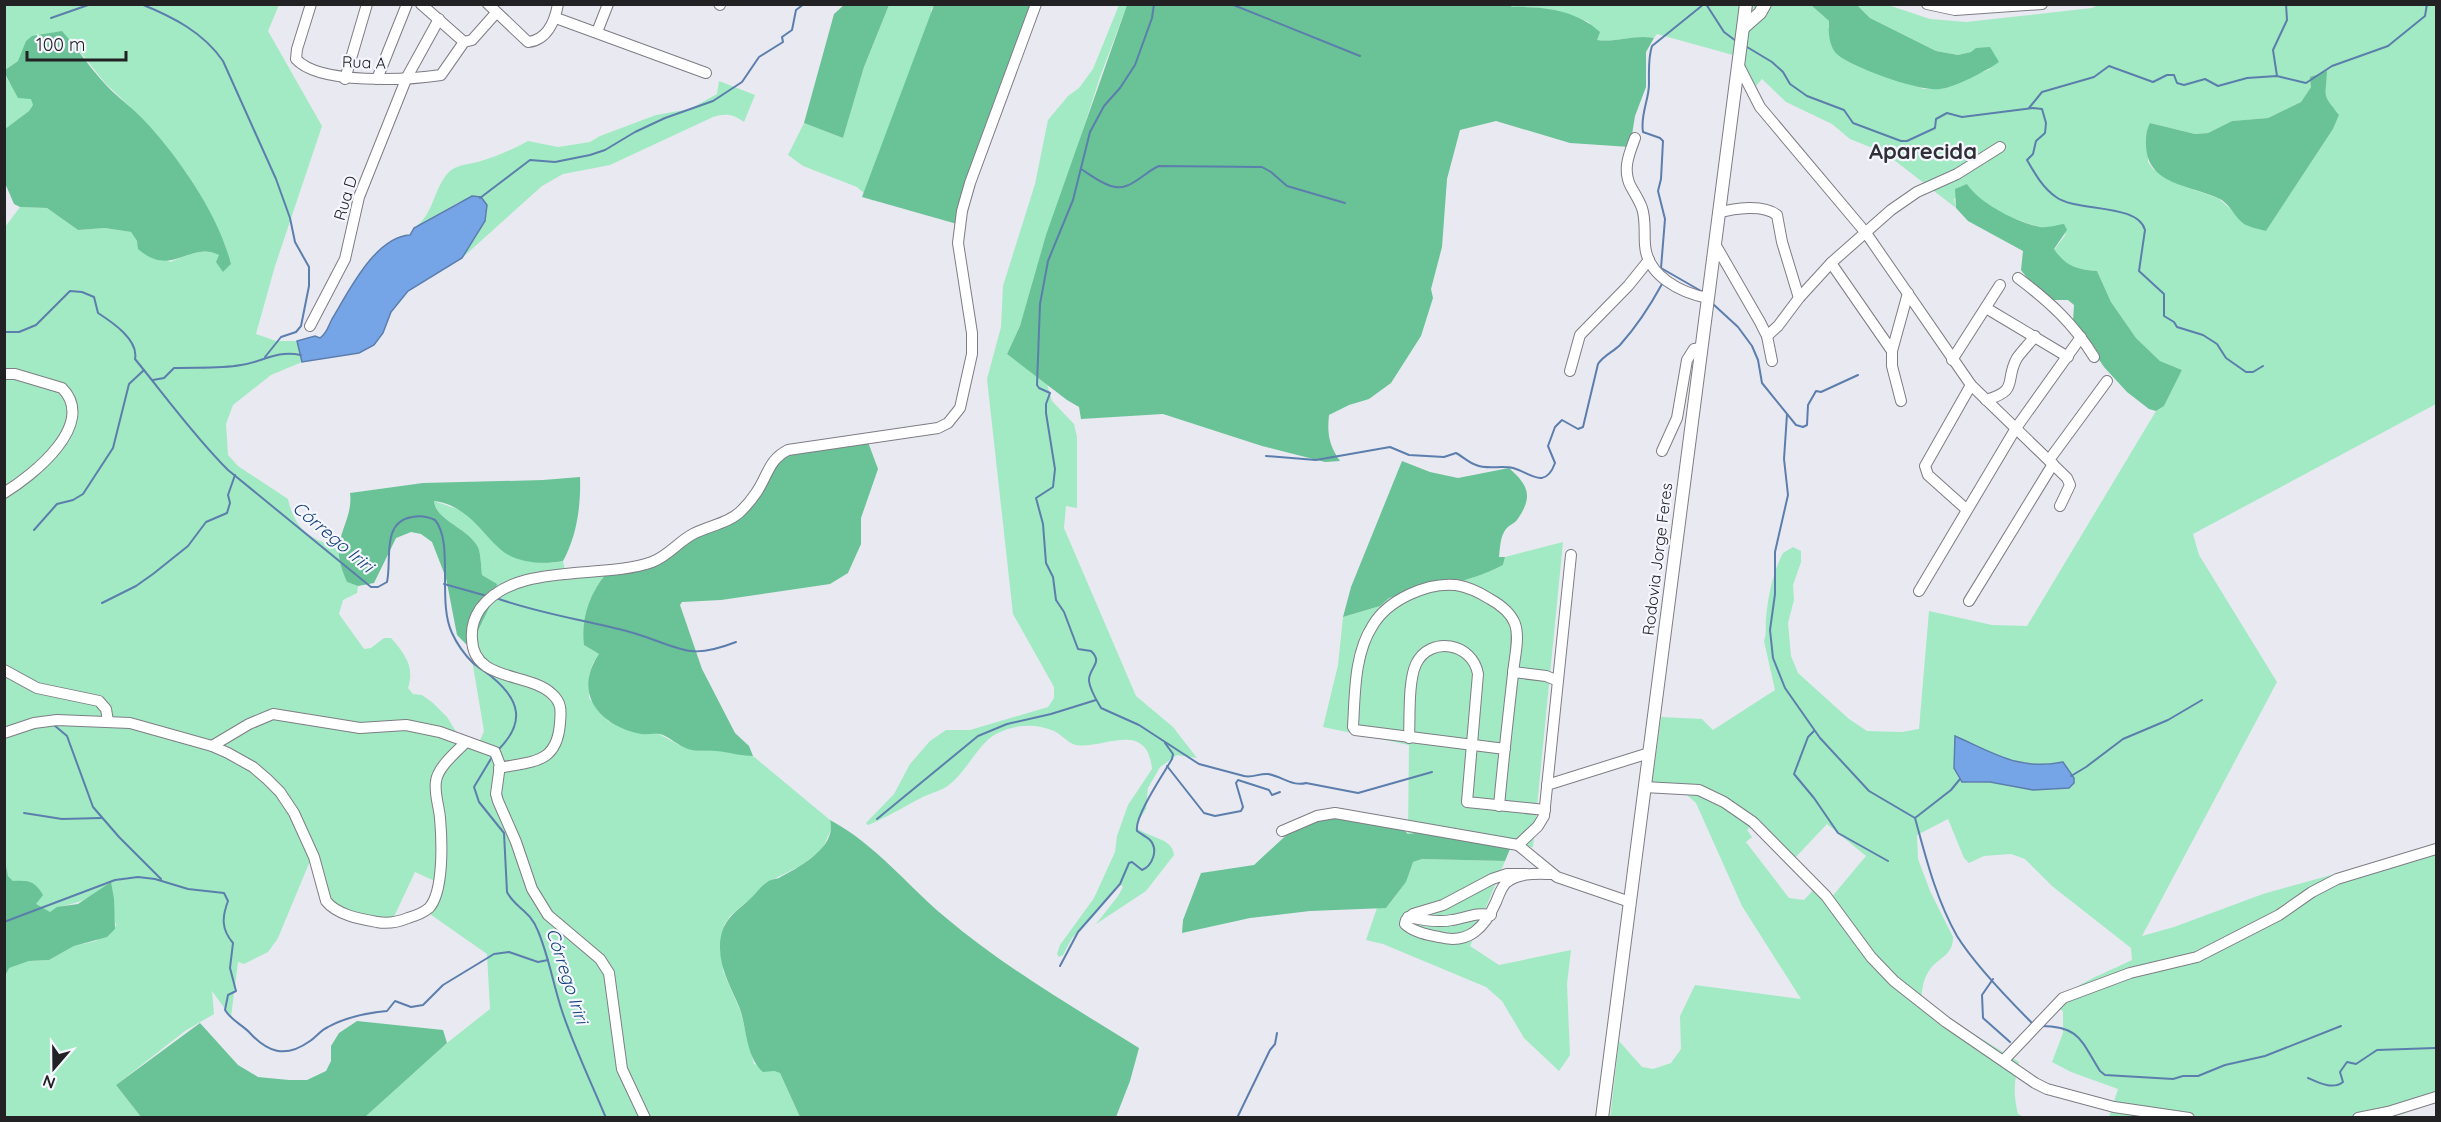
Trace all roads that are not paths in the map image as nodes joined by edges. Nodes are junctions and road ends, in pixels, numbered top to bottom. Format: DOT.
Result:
graph roads {
  1 [pos="311,4"];
  2 [pos="367,4"];
  3 [pos="407,4"];
  4 [pos="421,4"];
  5 [pos="558,4"];
  6 [pos="608,4"];
  7 [pos="1036,4"];
  8 [pos="1746,4"];
  9 [pos="1765,4"];
  10 [pos="1927,4"];
  11 [pos="2042,4"];
  12 [pos="1956,7"];
  13 [pos="492,9"];
  14 [pos="556,18"];
  15 [pos="439,20"];
  16 [pos="1743,28"];
  17 [pos="597,32"];
  18 [pos="464,42"];
  19 [pos="1738,64"];
  20 [pos="706,73"];
  21 [pos="407,77"];
  22 [pos="345,79"];
  23 [pos="376,79"];
  24 [pos="1635,138"];
  25 [pos="2000,147"];
  26 [pos="1719,213"];
  27 [pos="1866,233"];
  28 [pos="1715,244"];
  29 [pos="1649,260"];
  30 [pos="1831,263"];
  31 [pos="2018,278"];
  32 [pos="2000,285"];
  33 [pos="1908,293"];
  34 [pos="1708,298"];
  35 [pos="1799,298"];
  36 [pos="1986,308"];
  37 [pos="310,326"];
  38 [pos="1767,336"];
  39 [pos="2035,336"];
  40 [pos="2081,337"];
  41 [pos="1701,348"];
  42 [pos="1892,351"];
  43 [pos="2068,357"];
  44 [pos="2094,357"];
  45 [pos="1952,360"];
  46 [pos="1772,361"];
  47 [pos="1570,371"];
  48 [pos="4,374"];
  49 [pos="2107,381"];
  50 [pos="1971,385"];
  51 [pos="1986,400"];
  52 [pos="1901,401"];
  53 [pos="2016,428"];
  54 [pos="1662,451"];
  55 [pos="2051,462"];
  56 [pos="4,493"];
  57 [pos="2060,506"];
  58 [pos="1966,509"];
  59 [pos="1571,555"];
  60 [pos="1918,591"];
  61 [pos="1969,601"];
  62 [pos="4,670"];
  63 [pos="1513,672"];
  64 [pos="1556,680"];
  65 [pos="108,721"];
  66 [pos="4,733"];
  67 [pos="1409,738"];
  68 [pos="466,742"];
  69 [pos="1470,745"];
  70 [pos="212,746"];
  71 [pos="1505,749"];
  72 [pos="1649,753"];
  73 [pos="498,760"];
  74 [pos="1547,785"];
  75 [pos="1644,787"];
  76 [pos="1499,806"];
  77 [pos="1545,810"];
  78 [pos="1282,831"];
  79 [pos="1518,845"];
  80 [pos="2436,849"];
  81 [pos="1526,874"];
  82 [pos="1553,874"];
  83 [pos="1630,903"];
  84 [pos="1491,915"];
  85 [pos="1408,917"];
  86 [pos="2004,1060"];
  87 [pos="2436,1097"];
  88 [pos="645,1118"];
  89 [pos="1602,1118"];
  90 [pos="2189,1118"];
  91 [pos="2358,1118"];
  1 -- 22 [label="street, Rua A"];
  2 -- 22 [label="street"];
  3 -- 23 [label="street"];
  4 -- 15 [label="street"];
  5 -- 14 [label="street"];
  6 -- 17 [label="street"];
  7 -- 73 [label="street"];
  8 -- 16 [label="main road, Rodovia Jorge Feres"];
  9 -- 16 [label="main road"];
  10 -- 12 [label="street"];
  11 -- 12 [label="street"];
  13 -- 14 [label="street"];
  13 -- 18 [label="street"];
  14 -- 17 [label="street"];
  15 -- 18 [label="street"];
  15 -- 21 [label="street, Rua D"];
  16 -- 19 [label="main road, Rodovia Jorge Feres"];
  17 -- 20 [label="street"];
  18 -- 21 [label="street, Rua A"];
  19 -- 26 [label="main road, Rodovia Jorge Feres"];
  19 -- 27 [label="street"];
  21 -- 23 [label="street, Rua A"];
  21 -- 37 [label="street, Rua D"];
  22 -- 23 [label="street, Rua A"];
  24 -- 29 [label="street"];
  25 -- 27 [label="street"];
  26 -- 28 [label="main road, Rodovia Jorge Feres"];
  26 -- 35 [label="street"];
  27 -- 30 [label="street"];
  27 -- 33 [label="street"];
  28 -- 34 [label="main road, Rodovia Jorge Feres"];
  28 -- 38 [label="street"];
  29 -- 34 [label="street"];
  29 -- 47 [label="street"];
  30 -- 35 [label="street"];
  30 -- 42 [label="street"];
  31 -- 40 [label="street"];
  32 -- 36 [label="street"];
  33 -- 42 [label="street"];
  33 -- 45 [label="street"];
  34 -- 41 [label="main road, Rodovia Jorge Feres"];
  35 -- 38 [label="street"];
  36 -- 39 [label="street"];
  36 -- 45 [label="street"];
  38 -- 46 [label="street"];
  39 -- 43 [label="street"];
  39 -- 51 [label="street"];
  40 -- 43 [label="street"];
  40 -- 44 [label="street"];
  41 -- 54 [label="street"];
  41 -- 72 [label="main road, Rodovia Jorge Feres"];
  42 -- 52 [label="street"];
  43 -- 53 [label="street"];
  45 -- 50 [label="street"];
  48 -- 56 [label="street"];
  49 -- 55 [label="street"];
  50 -- 51 [label="street"];
  50 -- 58 [label="street"];
  51 -- 53 [label="street"];
  53 -- 55 [label="street"];
  53 -- 58 [label="street"];
  55 -- 57 [label="street"];
  55 -- 61 [label="street"];
  58 -- 60 [label="street"];
  59 -- 64 [label="street"];
  62 -- 65 [label="street"];
  63 -- 64 [label="street"];
  63 -- 67 [label="street"];
  63 -- 71 [label="street"];
  64 -- 74 [label="street"];
  65 -- 66 [label="street"];
  65 -- 70 [label="street"];
  67 -- 69 [label="street"];
  67 -- 69 [label="street"];
  68 -- 70 [label="street"];
  68 -- 70 [label="street"];
  68 -- 73 [label="street"];
  69 -- 71 [label="street"];
  69 -- 76 [label="street"];
  71 -- 76 [label="street"];
  72 -- 74 [label="street"];
  72 -- 75 [label="main road, Rodovia Jorge Feres"];
  73 -- 88 [label="street"];
  74 -- 77 [label="street"];
  75 -- 83 [label="main road, Rodovia Jorge Feres"];
  75 -- 86 [label="street"];
  76 -- 77 [label="street"];
  77 -- 79 [label="street"];
  78 -- 79 [label="street"];
  79 -- 82 [label="street"];
  80 -- 86 [label="street"];
  81 -- 82 [label="street"];
  81 -- 84 [label="street"];
  81 -- 85 [label="street"];
  82 -- 83 [label="street"];
  83 -- 89 [label="main road, Rodovia Jorge Feres"];
  84 -- 85 [label="street"];
  84 -- 85 [label="street"];
  86 -- 90 [label="street"];
  87 -- 91 [label="street"];
}
